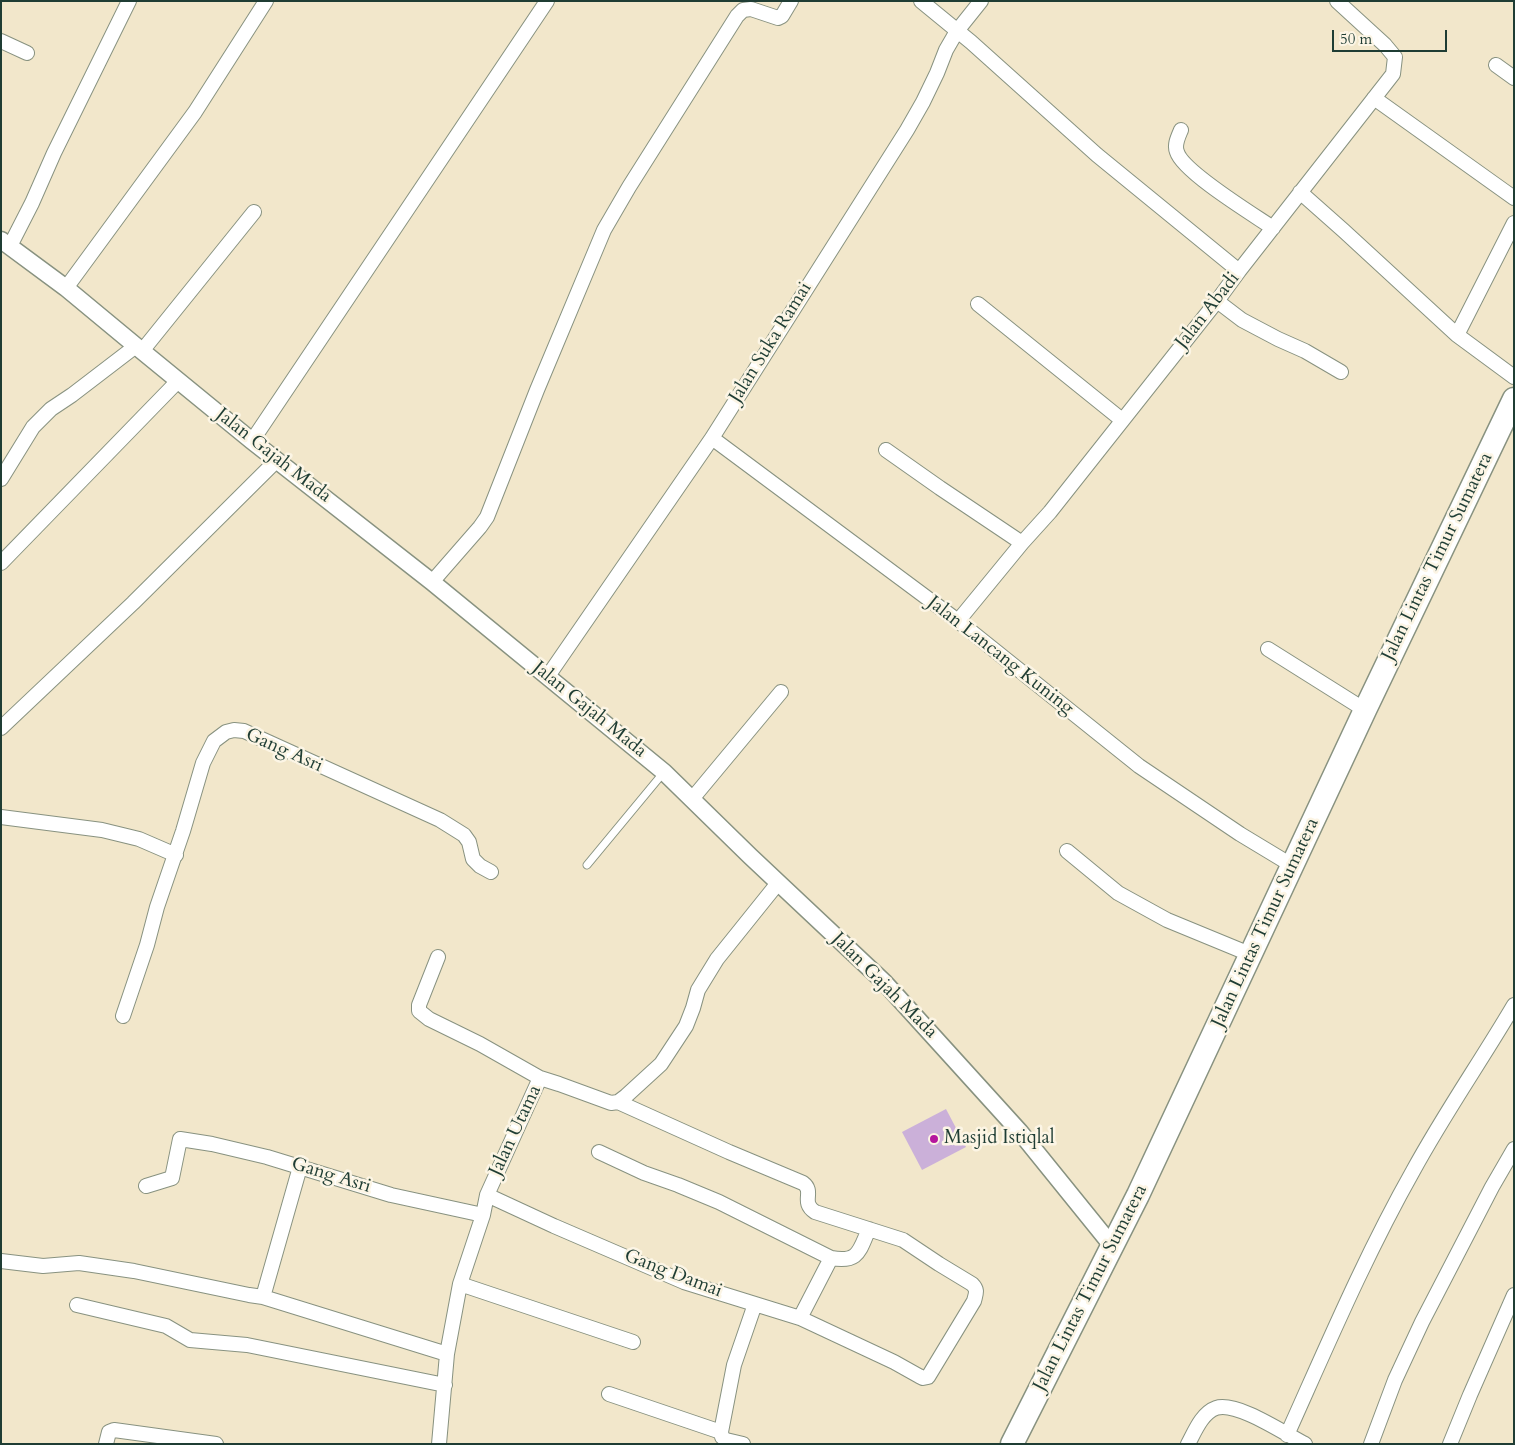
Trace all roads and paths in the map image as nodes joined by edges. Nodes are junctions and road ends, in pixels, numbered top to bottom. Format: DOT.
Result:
graph roads {
  1 [pos="129,1"];
  2 [pos="266,1"];
  3 [pos="547,1"];
  4 [pos="791,1"];
  5 [pos="921,1"];
  6 [pos="981,1"];
  7 [pos="1338,1"];
  8 [pos="957,30"];
  9 [pos="1,41"];
  10 [pos="27,53"];
  11 [pos="1496,65"];
  12 [pos="1514,78"];
  13 [pos="1374,98"];
  14 [pos="1181,130"];
  15 [pos="1300,192"];
  16 [pos="1514,198"];
  17 [pos="254,212"];
  18 [pos="1514,223"];
  19 [pos="1273,228"];
  20 [pos="6,243"];
  21 [pos="1239,271"];
  22 [pos="66,288"];
  23 [pos="1217,301"];
  24 [pos="978,304"];
  25 [pos="1457,335"];
  26 [pos="139,349"];
  27 [pos="1341,372"];
  28 [pos="1514,377"];
  29 [pos="178,381"];
  30 [pos="1514,399"];
  31 [pos="1122,420"];
  32 [pos="712,438"];
  33 [pos="252,441"];
  34 [pos="886,450"];
  35 [pos="277,460"];
  36 [pos="1,479"];
  37 [pos="1022,543"];
  38 [pos="1,563"];
  39 [pos="432,582"];
  40 [pos="958,621"];
  41 [pos="1268,649"];
  42 [pos="548,676"];
  43 [pos="781,692"];
  44 [pos="1365,710"];
  45 [pos="1,728"];
  46 [pos="664,772"];
  47 [pos="692,799"];
  48 [pos="1,817"];
  49 [pos="1067,851"];
  50 [pos="176,855"];
  51 [pos="587,866"];
  52 [pos="1293,866"];
  53 [pos="491,872"];
  54 [pos="778,883"];
  55 [pos="1252,955"];
  56 [pos="438,957"];
  57 [pos="1514,1005"];
  58 [pos="123,1016"];
  59 [pos="540,1078"];
  60 [pos="618,1102"];
  61 [pos="1514,1149"];
  62 [pos="599,1152"];
  63 [pos="300,1167"];
  64 [pos="146,1186"];
  65 [pos="486,1196"];
  66 [pos="482,1215"];
  67 [pos="869,1229"];
  68 [pos="1113,1247"];
  69 [pos="831,1258"];
  70 [pos="1,1261"];
  71 [pos="460,1284"];
  72 [pos="1514,1295"];
  73 [pos="263,1297"];
  74 [pos="755,1304"];
  75 [pos="77,1305"];
  76 [pos="800,1318"];
  77 [pos="633,1342"];
  78 [pos="447,1354"];
  79 [pos="445,1385"];
  80 [pos="609,1394"];
  81 [pos="722,1432"];
  82 [pos="1287,1435"];
  83 [pos="106,1444"];
  84 [pos="216,1444"];
  85 [pos="439,1444"];
  86 [pos="743,1444"];
  87 [pos="1012,1444"];
  88 [pos="1188,1444"];
  89 [pos="1305,1444"];
  90 [pos="1370,1444"];
  91 [pos="1450,1444"];
  1 -- 20 [label="street"];
  2 -- 22 [label="street"];
  3 -- 33 [label="street"];
  4 -- 39 [label="street"];
  5 -- 8 [label="street"];
  6 -- 8 [label="street, Jalan Suka Ramai"];
  7 -- 13 [label="street, Jalan Abadi"];
  8 -- 21 [label="street"];
  8 -- 32 [label="street, Jalan Suka Ramai"];
  9 -- 10 [label="street"];
  11 -- 12 [label="street"];
  13 -- 15 [label="street, Jalan Abadi"];
  13 -- 16 [label="street"];
  14 -- 19 [label="street"];
  15 -- 19 [label="street, Jalan Abadi"];
  15 -- 25 [label="street"];
  17 -- 26 [label="street"];
  18 -- 25 [label="street"];
  19 -- 21 [label="street, Jalan Abadi"];
  20 -- 22 [label="street, Jalan Gajah Mada"];
  21 -- 23 [label="street, Jalan Abadi"];
  22 -- 26 [label="street, Jalan Gajah Mada"];
  23 -- 27 [label="street"];
  23 -- 31 [label="street, Jalan Abadi"];
  24 -- 31 [label="street"];
  25 -- 28 [label="street"];
  26 -- 29 [label="street, Jalan Gajah Mada"];
  26 -- 36 [label="street"];
  29 -- 33 [label="street, Jalan Gajah Mada"];
  29 -- 38 [label="street"];
  30 -- 44 [label="highway, Jalan Lintas Timur Sumatera"];
  31 -- 37 [label="street, Jalan Abadi"];
  32 -- 40 [label="street, Jalan Lancang Kuning"];
  32 -- 42 [label="street, Jalan Suka Ramai"];
  33 -- 35 [label="street, Jalan Gajah Mada"];
  34 -- 37 [label="street"];
  35 -- 39 [label="street, Jalan Gajah Mada"];
  35 -- 45 [label="street"];
  37 -- 40 [label="street, Jalan Abadi"];
  39 -- 42 [label="street, Jalan Gajah Mada"];
  40 -- 52 [label="street, Jalan Lancang Kuning"];
  41 -- 44 [label="street"];
  42 -- 46 [label="street, Jalan Gajah Mada"];
  43 -- 47 [label="street"];
  44 -- 52 [label="highway, Jalan Lintas Timur Sumatera"];
  46 -- 47 [label="street, Jalan Gajah Mada"];
  46 -- 51 [label="lane"];
  47 -- 54 [label="street, Jalan Gajah Mada"];
  48 -- 50 [label="street"];
  49 -- 55 [label="street"];
  50 -- 53 [label="street, Gang Asri"];
  50 -- 58 [label="street, Gang Asri"];
  52 -- 55 [label="highway, Jalan Lintas Timur Sumatera"];
  54 -- 60 [label="street"];
  54 -- 68 [label="street, Jalan Gajah Mada"];
  55 -- 68 [label="highway, Jalan Lintas Timur Sumatera"];
  56 -- 59 [label="street"];
  57 -- 82 [label="street"];
  59 -- 60 [label="street, Jalan Utama"];
  59 -- 65 [label="street, Jalan Utama"];
  60 -- 67 [label="street, Jalan Utama"];
  61 -- 90 [label="street"];
  62 -- 69 [label="street"];
  63 -- 64 [label="street, Gang Asri"];
  63 -- 66 [label="street, Gang Asri"];
  63 -- 73 [label="street"];
  65 -- 66 [label="street, Jalan Utama"];
  65 -- 74 [label="street, Gang Damai"];
  66 -- 71 [label="street, Jalan Utama"];
  67 -- 69 [label="street"];
  67 -- 76 [label="street, Gang Damai"];
  68 -- 87 [label="highway, Jalan Lintas Timur Sumatera"];
  69 -- 76 [label="street"];
  70 -- 73 [label="street"];
  71 -- 77 [label="street"];
  71 -- 78 [label="street, Jalan Utama"];
  72 -- 91 [label="street"];
  73 -- 78 [label="street"];
  74 -- 76 [label="street, Gang Damai"];
  74 -- 81 [label="street"];
  75 -- 79 [label="street"];
  78 -- 79 [label="street, Jalan Utama"];
  79 -- 85 [label="street, Jalan Utama"];
  80 -- 81 [label="street"];
  81 -- 86 [label="street"];
  82 -- 88 [label="street"];
  82 -- 89 [label="street"];
  83 -- 84 [label="street"];
}
